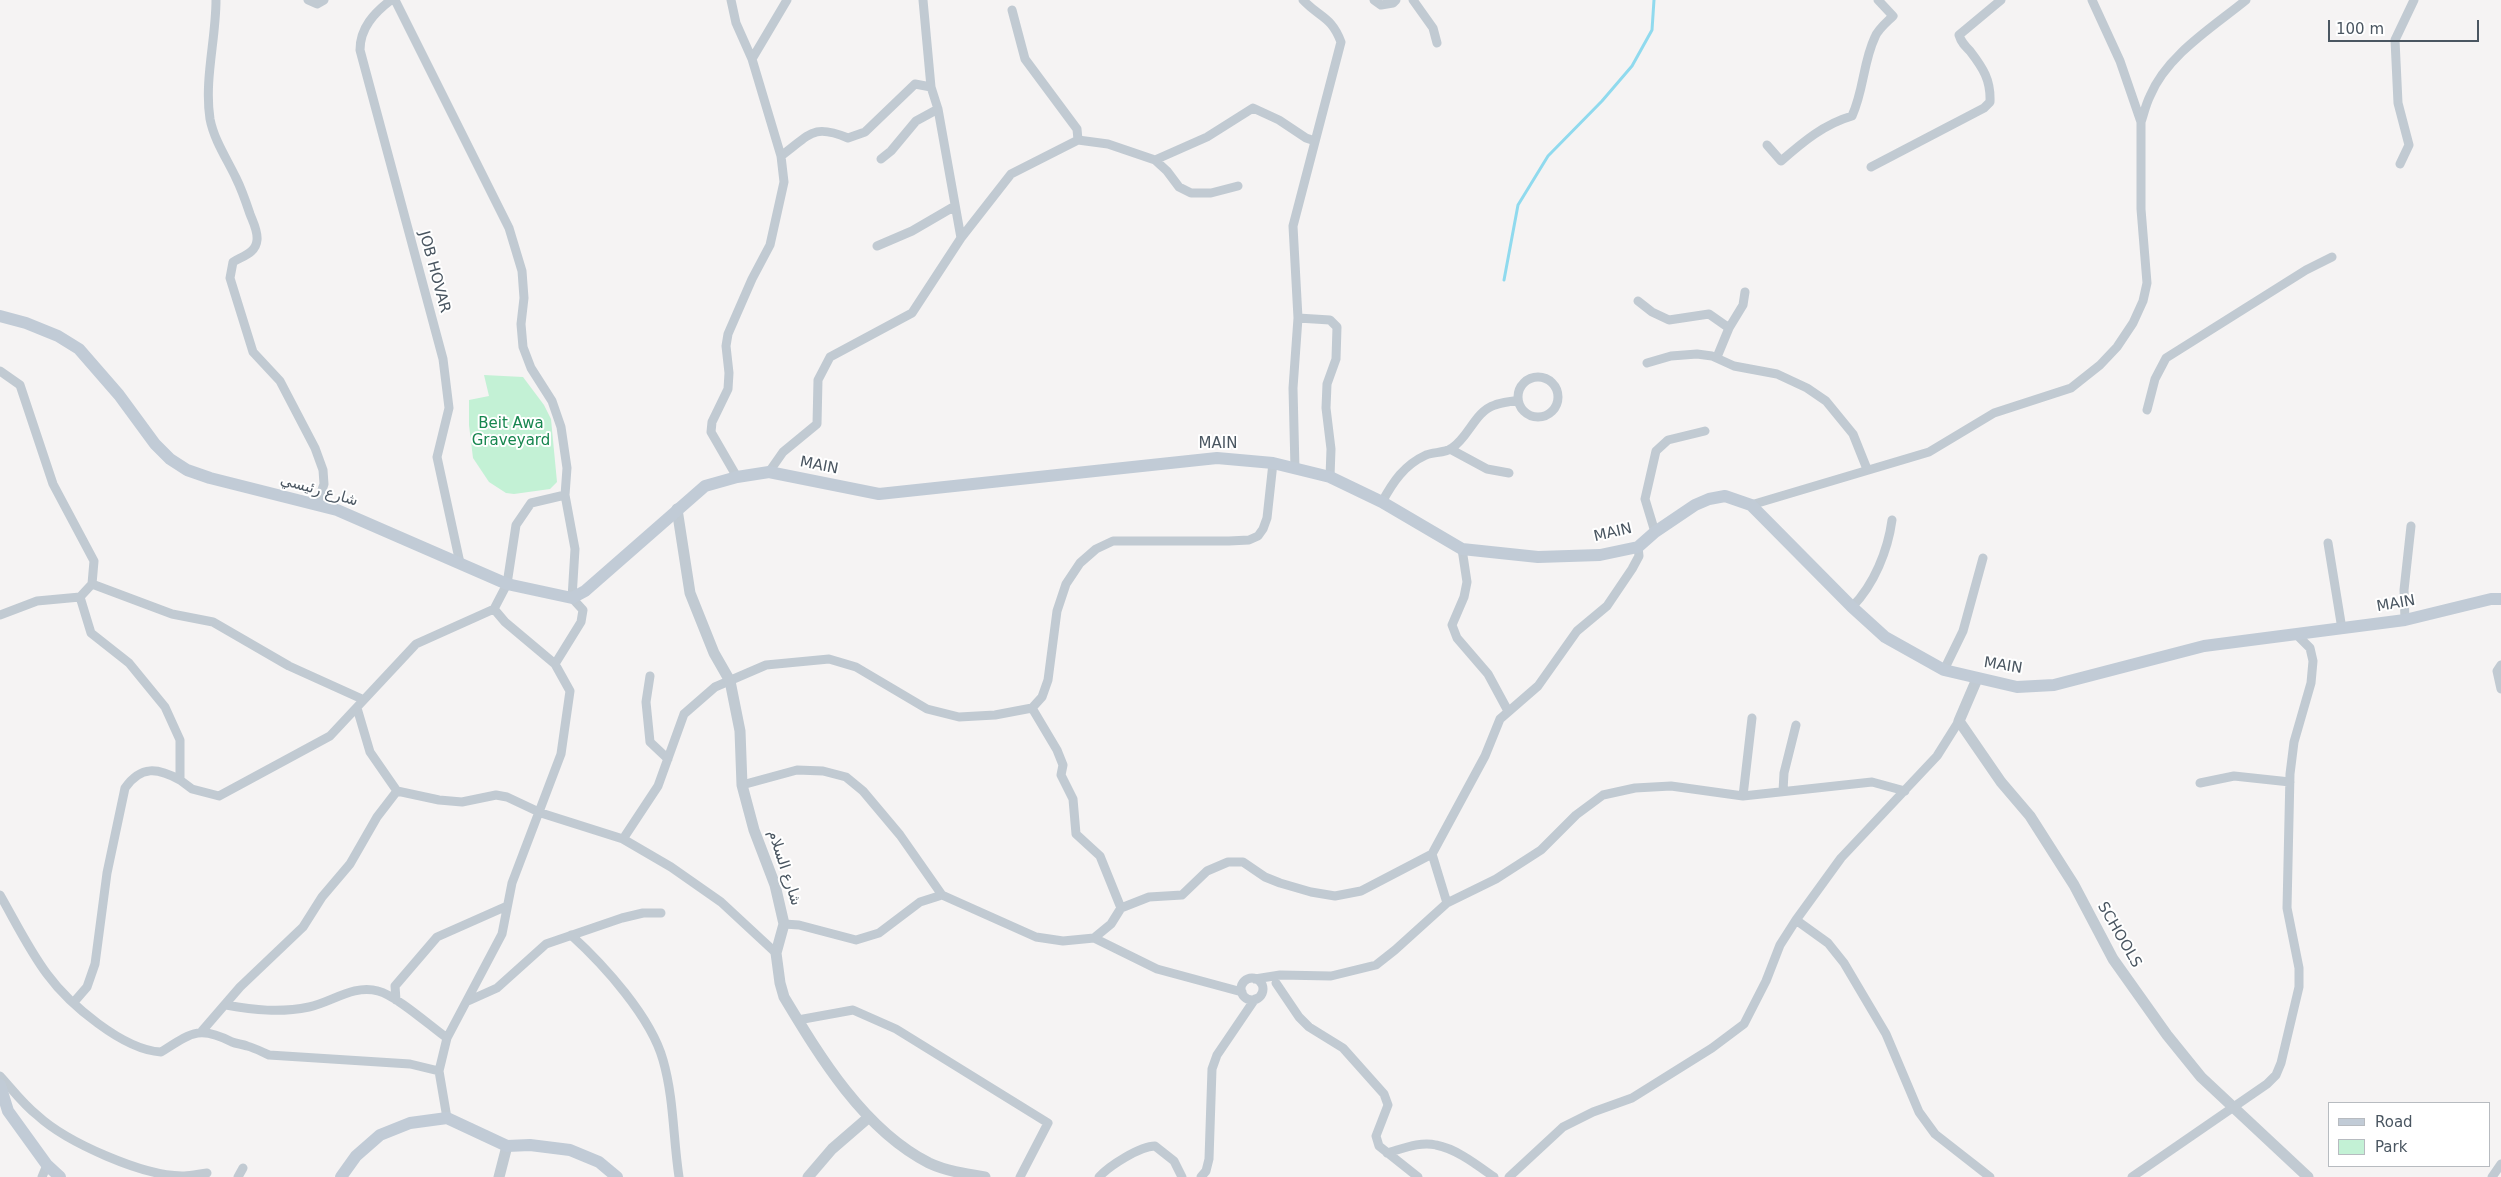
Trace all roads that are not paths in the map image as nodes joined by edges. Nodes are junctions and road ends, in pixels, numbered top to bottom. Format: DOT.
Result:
graph roads {
  1 [pos="216,0"];
  2 [pos="308,0"];
  3 [pos="324,0"];
  4 [pos="391,0"];
  5 [pos="395,0"];
  6 [pos="731,0"];
  7 [pos="788,0"];
  8 [pos="922,0"];
  9 [pos="1304,0"];
  10 [pos="1374,0"];
  11 [pos="1396,0"];
  12 [pos="1412,0"];
  13 [pos="1878,0"];
  14 [pos="2001,0"];
  15 [pos="2092,0"];
  16 [pos="2246,0"];
  17 [pos="2414,0"];
  18 [pos="1012,10"];
  19 [pos="1438,43"];
  20 [pos="752,59"];
  21 [pos="931,87"];
  22 [pos="938,109"];
  23 [pos="2141,122"];
  24 [pos="1078,140"];
  25 [pos="1315,141"];
  26 [pos="1768,145"];
  27 [pos="780,156"];
  28 [pos="881,159"];
  29 [pos="1154,160"];
  30 [pos="2400,164"];
  31 [pos="1871,167"];
  32 [pos="1238,186"];
  33 [pos="955,206"];
  34 [pos="961,238"];
  35 [pos="877,246"];
  36 [pos="2332,257"];
  37 [pos="1745,292"];
  38 [pos="1638,301"];
  39 [pos="0,316"];
  40 [pos="1298,318"];
  41 [pos="1729,328"];
  42 [pos="1717,358"];
  43 [pos="1647,363"];
  44 [pos="0,371"];
  45 [pos="1518,400"];
  46 [pos="2147,410"];
  47 [pos="1705,431"];
  48 [pos="1450,449"];
  49 [pos="1273,463"];
  50 [pos="1295,469"];
  51 [pos="1867,469"];
  52 [pos="769,472"];
  53 [pos="1509,473"];
  54 [pos="737,477"];
  55 [pos="1330,477"];
  56 [pos="565,495"];
  57 [pos="1382,502"];
  58 [pos="317,505"];
  59 [pos="1751,505"];
  60 [pos="677,509"];
  61 [pos="1892,520"];
  62 [pos="2411,526"];
  63 [pos="1655,532"];
  64 [pos="2328,543"];
  65 [pos="1638,547"];
  66 [pos="1462,549"];
  67 [pos="1983,558"];
  68 [pos="460,563"];
  69 [pos="92,584"];
  70 [pos="507,584"];
  71 [pos="80,597"];
  72 [pos="572,598"];
  73 [pos="2501,599"];
  74 [pos="1852,607"];
  75 [pos="494,609"];
  76 [pos="0,615"];
  77 [pos="2406,620"];
  78 [pos="2342,629"];
  79 [pos="2297,635"];
  80 [pos="555,664"];
  81 [pos="2499,668"];
  82 [pos="1944,670"];
  83 [pos="650,676"];
  84 [pos="1977,679"];
  85 [pos="730,681"];
  86 [pos="2501,683"];
  87 [pos="2501,689"];
  88 [pos="362,699"];
  89 [pos="357,708"];
  90 [pos="1032,708"];
  91 [pos="1508,711"];
  92 [pos="1752,718"];
  93 [pos="1959,720"];
  94 [pos="1796,726"];
  95 [pos="668,758"];
  96 [pos="180,780"];
  97 [pos="2290,782"];
  98 [pos="2200,783"];
  99 [pos="742,785"];
  100 [pos="397,791"];
  101 [pos="1905,791"];
  102 [pos="1783,792"];
  103 [pos="1744,796"];
  104 [pos="541,813"];
  105 [pos="623,839"];
  106 [pos="1432,854"];
  107 [pos="0,895"];
  108 [pos="942,895"];
  109 [pos="1446,902"];
  110 [pos="507,906"];
  111 [pos="1121,908"];
  112 [pos="661,913"];
  113 [pos="1796,920"];
  114 [pos="784,924"];
  115 [pos="572,935"];
  116 [pos="1094,938"];
  117 [pos="776,953"];
  118 [pos="1308,976"];
  119 [pos="1255,979"];
  120 [pos="1244,981"];
  121 [pos="1211,983"];
  122 [pos="1276,984"];
  123 [pos="1262,988"];
  124 [pos="1243,995"];
  125 [pos="1255,999"];
  126 [pos="396,1000"];
  127 [pos="468,1001"];
  128 [pos="74,1002"];
  129 [pos="226,1005"];
  130 [pos="1242,1016"];
  131 [pos="798,1020"];
  132 [pos="202,1031"];
  133 [pos="447,1038"];
  134 [pos="439,1071"];
  135 [pos="0,1076"];
  136 [pos="0,1085"];
  137 [pos="2233,1108"];
  138 [pos="869,1117"];
  139 [pos="446,1118"];
  140 [pos="507,1146"];
  141 [pos="1387,1153"];
  142 [pos="2501,1164"];
  143 [pos="47,1165"];
  144 [pos="243,1168"];
  145 [pos="206,1173"];
  146 [pos="1520,1174"];
  147 [pos="959,1175"];
  148 [pos="42,1177"];
  149 [pos="60,1177"];
  150 [pos="238,1177"];
  151 [pos="341,1177"];
  152 [pos="499,1177"];
  153 [pos="617,1177"];
  154 [pos="680,1177"];
  155 [pos="808,1177"];
  156 [pos="985,1177"];
  157 [pos="1020,1177"];
  158 [pos="1099,1177"];
  159 [pos="1182,1177"];
  160 [pos="1201,1177"];
  161 [pos="1418,1177"];
  162 [pos="1494,1177"];
  163 [pos="1509,1177"];
  164 [pos="1990,1177"];
  165 [pos="2132,1177"];
  166 [pos="2308,1177"];
  167 [pos="2492,1177"];
  1 -- 58 [label="street"];
  2 -- 3 [label="street"];
  4 -- 68 [label="street, JOB HOVAR"];
  5 -- 56 [label="street"];
  6 -- 20 [label="street"];
  7 -- 20 [label="street"];
  8 -- 21 [label="street"];
  9 -- 25 [label="street"];
  10 -- 11 [label="street"];
  12 -- 19 [label="street"];
  13 -- 26 [label="street"];
  14 -- 31 [label="street"];
  15 -- 23 [label="street"];
  16 -- 23 [label="street"];
  17 -- 30 [label="street"];
  18 -- 24 [label="street"];
  20 -- 27 [label="street"];
  21 -- 22 [label="street"];
  21 -- 27 [label="street"];
  22 -- 28 [label="street"];
  22 -- 33 [label="street"];
  23 -- 51 [label="street"];
  24 -- 29 [label="street"];
  24 -- 34 [label="street"];
  25 -- 29 [label="street"];
  25 -- 40 [label="street"];
  27 -- 54 [label="street"];
  29 -- 32 [label="street"];
  33 -- 34 [label="street"];
  33 -- 35 [label="street"];
  34 -- 52 [label="street"];
  36 -- 46 [label="street"];
  37 -- 41 [label="street"];
  38 -- 41 [label="street"];
  39 -- 58 [label="main road, شارع رئيسي"];
  40 -- 50 [label="street"];
  40 -- 55 [label="street"];
  41 -- 42 [label="street"];
  42 -- 43 [label="street"];
  42 -- 51 [label="street"];
  44 -- 69 [label="street"];
  45 -- 45 [label="street"];
  45 -- 48 [label="street"];
  47 -- 63 [label="street"];
  48 -- 53 [label="street"];
  48 -- 57 [label="street"];
  49 -- 50 [label="main road, MAIN"];
  49 -- 52 [label="main road, MAIN"];
  49 -- 90 [label="street"];
  50 -- 55 [label="main road, MAIN"];
  51 -- 59 [label="street"];
  52 -- 54 [label="main road, MAIN"];
  54 -- 60 [label="main road, MAIN"];
  55 -- 57 [label="main road, MAIN"];
  56 -- 70 [label="street"];
  56 -- 72 [label="street"];
  57 -- 66 [label="main road, MAIN"];
  58 -- 68 [label="main road, شارع رئيسي"];
  59 -- 63 [label="main road, MAIN"];
  59 -- 74 [label="main road, MAIN"];
  60 -- 72 [label="main road"];
  60 -- 85 [label="street, شارع السلام"];
  61 -- 74 [label="street"];
  62 -- 77 [label="street"];
  63 -- 65 [label="main road, MAIN"];
  64 -- 78 [label="street"];
  65 -- 66 [label="main road, MAIN"];
  65 -- 91 [label="street"];
  66 -- 91 [label="street"];
  67 -- 82 [label="street"];
  68 -- 70 [label="main road, شارع رئيسي"];
  69 -- 71 [label="street"];
  69 -- 88 [label="street"];
  70 -- 72 [label="main road, شارع رئيسي"];
  70 -- 75 [label="street"];
  71 -- 76 [label="street"];
  71 -- 96 [label="street"];
  72 -- 80 [label="street"];
  73 -- 77 [label="main road, MAIN"];
  74 -- 82 [label="main road, MAIN"];
  75 -- 80 [label="street"];
  75 -- 88 [label="street"];
  77 -- 78 [label="main road, MAIN"];
  78 -- 79 [label="main road, MAIN"];
  79 -- 84 [label="main road, MAIN"];
  79 -- 97 [label="street"];
  80 -- 104 [label="street"];
  81 -- 86 [label="street"];
  81 -- 87 [label="street"];
  82 -- 84 [label="main road, MAIN"];
  83 -- 95 [label="street"];
  84 -- 93 [label="street"];
  85 -- 90 [label="street"];
  85 -- 95 [label="street"];
  85 -- 99 [label="street, شارع السلام"];
  88 -- 89 [label="street"];
  89 -- 96 [label="street"];
  89 -- 100 [label="street"];
  90 -- 111 [label="street"];
  91 -- 106 [label="street"];
  92 -- 103 [label="street"];
  93 -- 101 [label="street"];
  93 -- 137 [label="street, SCHOOLS"];
  94 -- 102 [label="street"];
  95 -- 105 [label="street"];
  96 -- 128 [label="street"];
  97 -- 98 [label="street"];
  97 -- 137 [label="street"];
  99 -- 108 [label="street"];
  99 -- 114 [label="street, شارع السلام"];
  100 -- 104 [label="street"];
  100 -- 129 [label="street"];
  101 -- 102 [label="street"];
  101 -- 113 [label="street"];
  102 -- 103 [label="street"];
  103 -- 109 [label="street"];
  104 -- 105 [label="street"];
  104 -- 110 [label="street"];
  105 -- 117 [label="street"];
  106 -- 109 [label="street"];
  106 -- 111 [label="street"];
  107 -- 128 [label="street"];
  108 -- 114 [label="street"];
  108 -- 116 [label="street"];
  109 -- 118 [label="street"];
  110 -- 126 [label="street"];
  110 -- 127 [label="street"];
  111 -- 116 [label="street"];
  112 -- 115 [label="street"];
  113 -- 146 [label="street"];
  113 -- 164 [label="street"];
  114 -- 117 [label="street, شارع السلام"];
  115 -- 127 [label="street"];
  115 -- 154 [label="street"];
  116 -- 121 [label="street"];
  117 -- 131 [label="street, شارع السلام"];
  118 -- 119 [label="street"];
  118 -- 122 [label="street"];
  119 -- 120 [label="street"];
  119 -- 123 [label="street"];
  120 -- 121 [label="street"];
  120 -- 124 [label="street"];
  121 -- 124 [label="street"];
  122 -- 123 [label="street"];
  122 -- 141 [label="street"];
  123 -- 125 [label="street"];
  124 -- 125 [label="street"];
  124 -- 130 [label="street"];
  125 -- 130 [label="street"];
  126 -- 129 [label="street"];
  126 -- 133 [label="street"];
  127 -- 133 [label="street"];
  128 -- 132 [label="street"];
  129 -- 132 [label="street"];
  130 -- 160 [label="street"];
  131 -- 138 [label="street, شارع السلام"];
  131 -- 157 [label="street"];
  132 -- 134 [label="street"];
  133 -- 134 [label="street"];
  134 -- 139 [label="street"];
  135 -- 145 [label="street"];
  136 -- 143 [label="main road"];
  137 -- 165 [label="street"];
  137 -- 166 [label="street, SCHOOLS"];
  138 -- 147 [label="street, شارع السلام"];
  138 -- 155 [label="street"];
  139 -- 140 [label="main road"];
  139 -- 151 [label="main road"];
  140 -- 152 [label="street"];
  140 -- 153 [label="main road"];
  141 -- 161 [label="street"];
  141 -- 162 [label="street"];
  142 -- 167 [label="street"];
  143 -- 148 [label="street"];
  143 -- 149 [label="main road"];
  144 -- 150 [label="street"];
  146 -- 163 [label="street"];
  147 -- 156 [label="street, شارع السلام"];
  158 -- 159 [label="street"];
}
